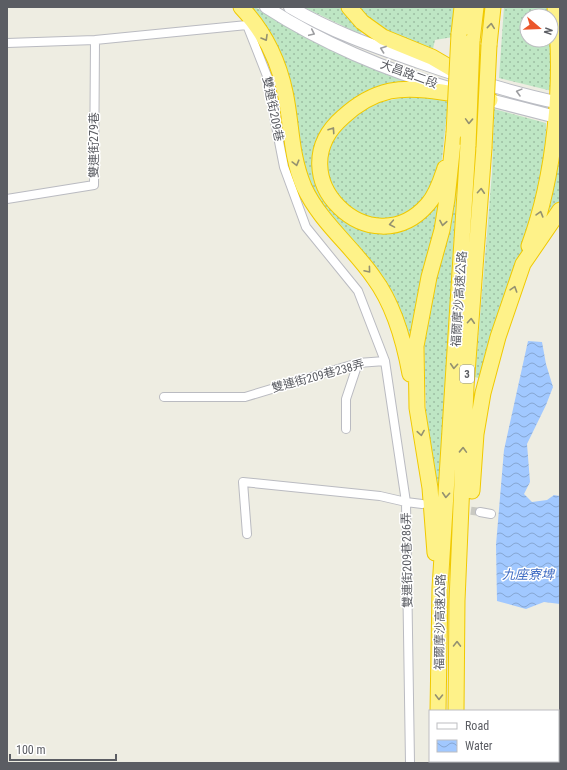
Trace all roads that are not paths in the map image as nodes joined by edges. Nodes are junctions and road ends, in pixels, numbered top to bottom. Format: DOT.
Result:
graph roads {
  1 [pos="241,7"];
  2 [pos="266,7"];
  3 [pos="290,7"];
  4 [pos="349,7"];
  5 [pos="462,7"];
  6 [pos="476,7"];
  7 [pos="493,7"];
  8 [pos="555,7"];
  9 [pos="465,37"];
  10 [pos="95,40"];
  11 [pos="7,43"];
  12 [pos="472,80"];
  13 [pos="490,100"];
  14 [pos="558,102"];
  15 [pos="557,118"];
  16 [pos="453,138"];
  17 [pos="7,199"];
  18 [pos="560,210"];
  19 [pos="523,264"];
  20 [pos="385,361"];
  21 [pos="358,363"];
  22 [pos="164,397"];
  23 [pos="417,408"];
  24 [pos="346,429"];
  25 [pos="406,502"];
  26 [pos="422,504"];
  27 [pos="480,512"];
  28 [pos="491,514"];
  29 [pos="247,534"];
  30 [pos="440,588"];
  31 [pos="457,601"];
  32 [pos="438,710"];
  33 [pos="456,710"];
  34 [pos="410,763"];
  1 -- 23 [label="highway, one-way"];
  2 -- 13 [label="main road, 大昌路二段, one-way"];
  12 -- 3 [label="main road, 大昌路二段, one-way"];
  4 -- 12 [label="highway"];
  5 -- 9 [label="highway"];
  6 -- 9 [label="highway, 福爾摩沙高速公路 / 3"];
  31 -- 7 [label="highway, 福爾摩沙高速公路 / 3, one-way, bridge"];
  8 -- 14 [label="highway"];
  9 -- 16 [label="highway, bridge"];
  9 -- 30 [label="highway, 福爾摩沙高速公路 / 3, one-way, bridge"];
  10 -- 11 [label="street, 雙連街209巷"];
  10 -- 17 [label="street, 雙連街279巷"];
  10 -- 20 [label="street, 雙連街209巷"];
  14 -- 12 [label="main road, 大昌路二段, one-way"];
  13 -- 15 [label="main road, 大昌路二段"];
  16 -- 13 [label="highway, one-way"];
  14 -- 15 [label="highway"];
  19 -- 15 [label="highway, one-way"];
  16 -- 23 [label="highway, one-way"];
  18 -- 19 [label="highway"];
  31 -- 19 [label="highway, one-way"];
  20 -- 21 [label="street, 雙連街209巷238弄"];
  20 -- 25 [label="street"];
  21 -- 22 [label="street, 雙連街209巷238弄"];
  21 -- 24 [label="street"];
  23 -- 30 [label="highway, one-way"];
  25 -- 26 [label="street"];
  25 -- 29 [label="street, 雙連街209巷286弄"];
  25 -- 34 [label="street, 雙連街209巷286弄"];
  27 -- 28 [label="street"];
  30 -- 32 [label="highway, 福爾摩沙高速公路 / 3, one-way"];
  33 -- 31 [label="highway, 福爾摩沙高速公路 / 3, one-way"];
}
